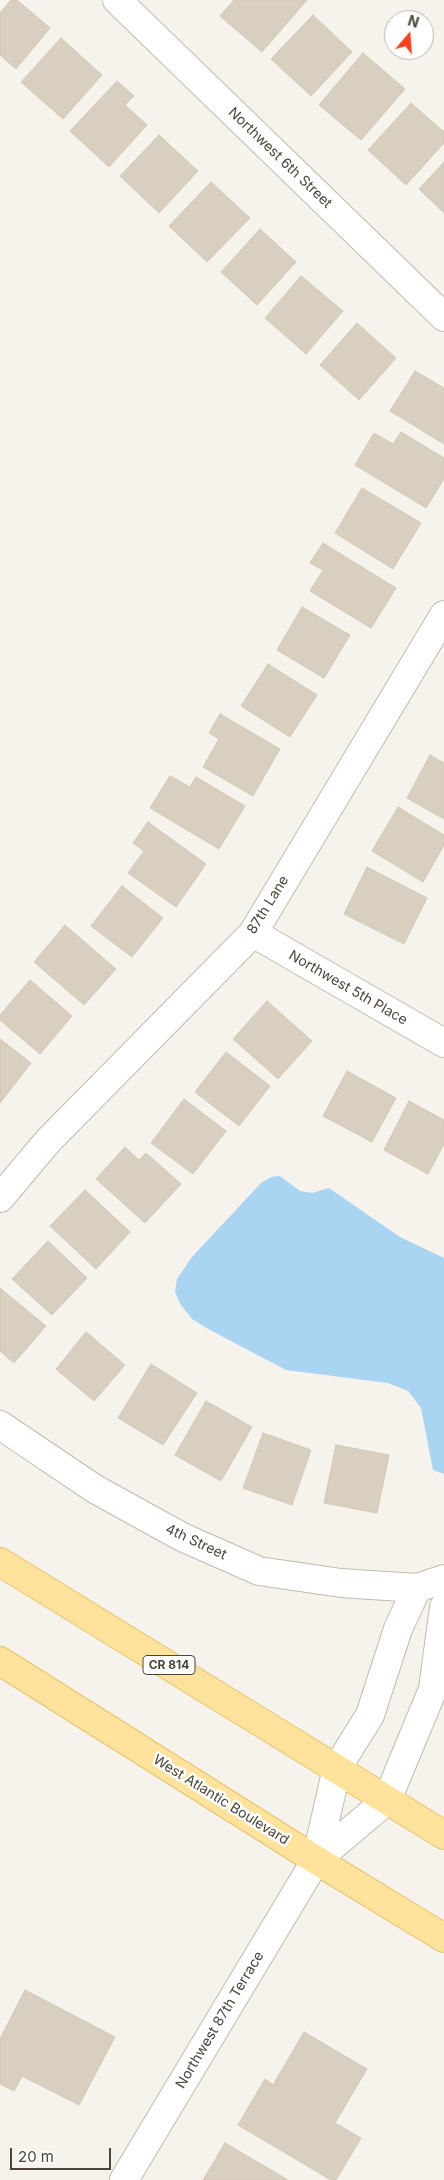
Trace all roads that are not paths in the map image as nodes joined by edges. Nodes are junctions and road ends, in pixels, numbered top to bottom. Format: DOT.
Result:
graph roads {
  1 [pos="117,0"];
  2 [pos="444,317"];
  3 [pos="444,615"];
  4 [pos="253,932"];
  5 [pos="444,1043"];
  6 [pos="0,1198"];
  7 [pos="0,1425"];
  8 [pos="0,1562"];
  9 [pos="444,1579"];
  10 [pos="417,1588"];
  11 [pos="444,1606"];
  12 [pos="0,1661"];
  13 [pos="337,1768"];
  14 [pos="387,1800"];
  15 [pos="444,1835"];
  16 [pos="316,1860"];
  17 [pos="444,1938"];
  18 [pos="124,2180"];
  1 -- 2 [label="street, Northwest 6th Street"];
  3 -- 4 [label="street, 87th Lane"];
  4 -- 5 [label="street, Northwest 5th Place"];
  4 -- 6 [label="street, 87th Lane"];
  7 -- 10 [label="street, 4th Street"];
  8 -- 13 [label="main road, CR 814"];
  9 -- 10 [label="street"];
  10 -- 13 [label="street, Northwest 87th Terrace"];
  11 -- 14 [label="street, Northwest 87th Terrace"];
  12 -- 16 [label="main road, West Atlantic Boulevard"];
  13 -- 14 [label="main road, CR 814"];
  13 -- 16 [label="street, Northwest 87th Terrace"];
  14 -- 15 [label="main road, CR 814"];
  14 -- 16 [label="street, Northwest 87th Terrace"];
  16 -- 17 [label="main road, West Atlantic Boulevard"];
  16 -- 18 [label="street, Northwest 87th Terrace"];
}
